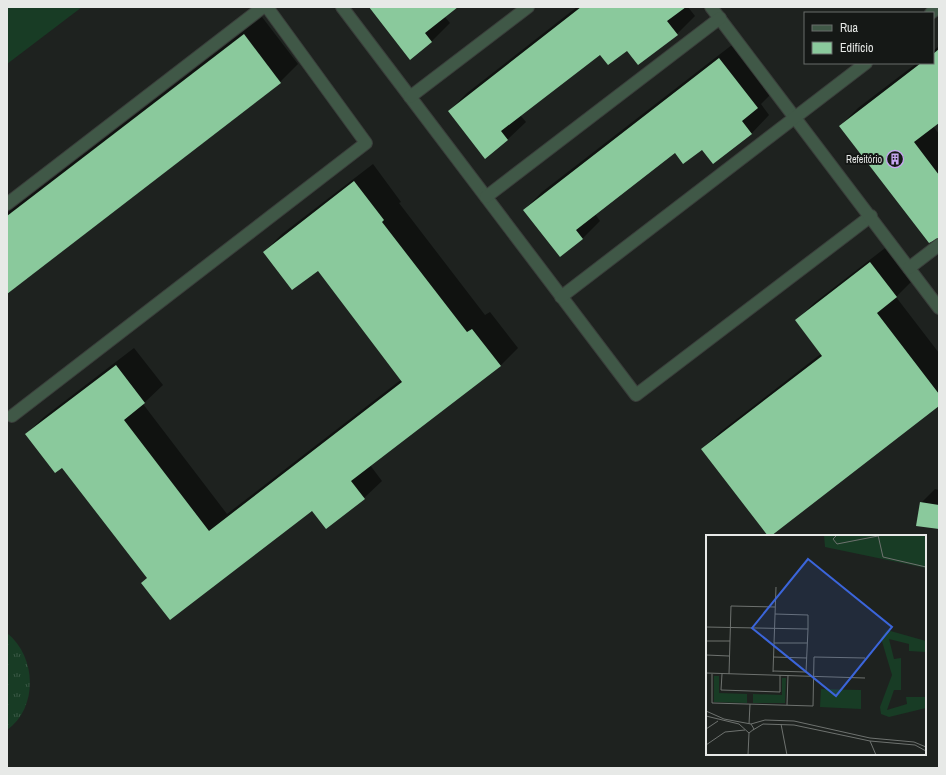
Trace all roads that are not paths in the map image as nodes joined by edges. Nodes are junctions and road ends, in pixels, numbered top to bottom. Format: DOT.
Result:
graph roads {
  1 [pos="263,7"];
  2 [pos="267,7"];
  3 [pos="342,7"];
  4 [pos="528,7"];
  5 [pos="712,7"];
  6 [pos="720,18"];
  7 [pos="865,64"];
  8 [pos="410,97"];
  9 [pos="795,117"];
  10 [pos="486,197"];
  11 [pos="7,204"];
  12 [pos="870,216"];
  13 [pos="939,245"];
  14 [pos="909,268"];
  15 [pos="561,296"];
  16 [pos="939,308"];
  17 [pos="12,416"];
  1 -- 11 [label="lane"];
  2 -- 17 [label="lane"];
  3 -- 8 [label="lane"];
  4 -- 8 [label="lane"];
  5 -- 6 [label="lane"];
  6 -- 9 [label="lane"];
  6 -- 10 [label="lane"];
  7 -- 9 [label="lane"];
  8 -- 10 [label="lane"];
  9 -- 12 [label="lane"];
  9 -- 15 [label="lane"];
  10 -- 15 [label="lane"];
  12 -- 14 [label="lane"];
  12 -- 15 [label="lane"];
  13 -- 14 [label="lane"];
  14 -- 16 [label="lane"];
}
